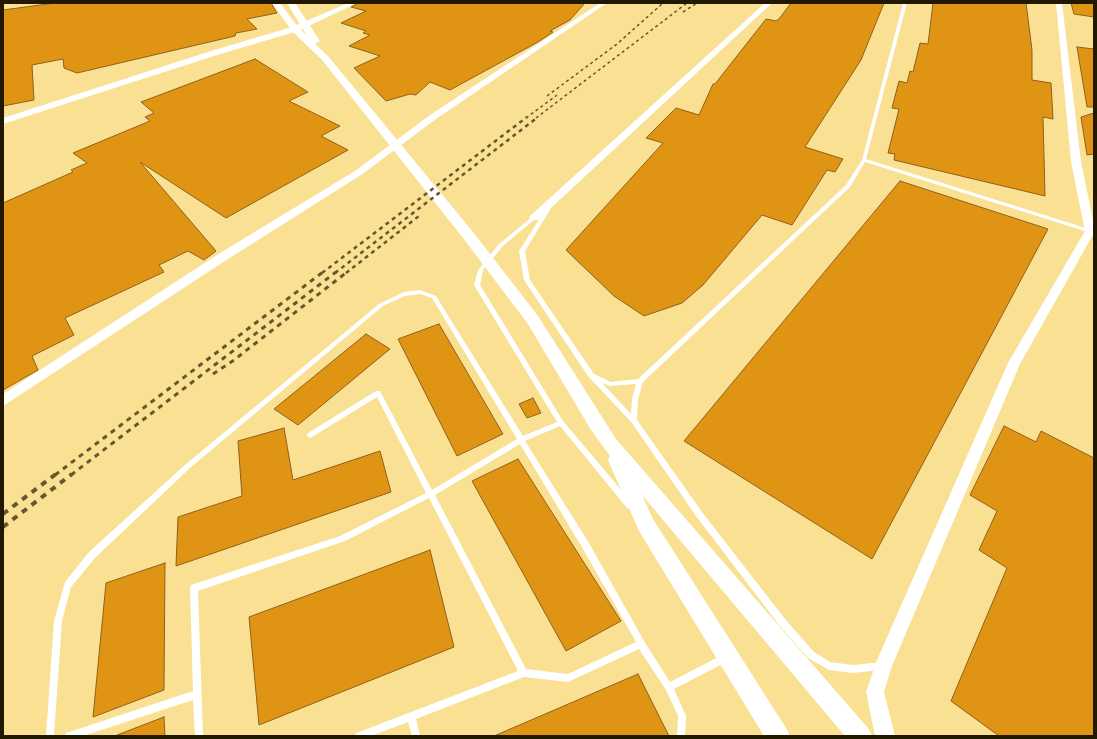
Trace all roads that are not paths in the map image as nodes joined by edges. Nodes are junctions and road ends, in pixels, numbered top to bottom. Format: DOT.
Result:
graph roads {
  1 [pos="276,3"];
  2 [pos="291,3"];
  3 [pos="354,3"];
  4 [pos="604,3"];
  5 [pos="769,3"];
  6 [pos="904,3"];
  7 [pos="1059,3"];
  8 [pos="306,24"];
  9 [pos="295,29"];
  10 [pos="325,58"];
  11 [pos="3,121"];
  12 [pos="864,160"];
  13 [pos="558,196"];
  14 [pos="1090,215"];
  15 [pos="534,218"];
  16 [pos="1090,231"];
  17 [pos="590,374"];
  18 [pos="640,381"];
  19 [pos="3,401"];
  20 [pos="634,421"];
  21 [pos="562,423"];
  22 [pos="310,435"];
  23 [pos="521,440"];
  24 [pos="610,444"];
  25 [pos="431,494"];
  26 [pos="646,525"];
  27 [pos="641,644"];
  28 [pos="728,656"];
  29 [pos="883,666"];
  30 [pos="524,673"];
  31 [pos="669,687"];
  32 [pos="198,694"];
  33 [pos="411,716"];
  34 [pos="50,736"];
  35 [pos="69,736"];
  36 [pos="199,736"];
  37 [pos="359,736"];
  38 [pos="416,736"];
  39 [pos="681,736"];
  40 [pos="778,736"];
  41 [pos="860,736"];
  42 [pos="885,736"];
  1 -- 9 [label="street"];
  2 -- 8 [label="street"];
  3 -- 8 [label="street"];
  4 -- 19 [label="street"];
  5 -- 13 [label="street"];
  6 -- 12 [label="lane"];
  7 -- 14 [label="street"];
  8 -- 9 [label="street"];
  8 -- 10 [label="street"];
  9 -- 10 [label="street"];
  9 -- 11 [label="street"];
  10 -- 24 [label="street"];
  12 -- 16 [label="lane"];
  12 -- 18 [label="lane"];
  13 -- 15 [label="street"];
  13 -- 17 [label="lane"];
  14 -- 16 [label="street"];
  15 -- 21 [label="lane"];
  16 -- 29 [label="street"];
  17 -- 18 [label="lane"];
  17 -- 20 [label="lane"];
  18 -- 20 [label="lane"];
  20 -- 29 [label="lane"];
  21 -- 23 [label="lane"];
  21 -- 26 [label="lane"];
  22 -- 25 [label="lane"];
  23 -- 25 [label="lane"];
  23 -- 27 [label="lane"];
  23 -- 34 [label="lane"];
  24 -- 26 [label="street"];
  24 -- 41 [label="street"];
  25 -- 30 [label="lane"];
  25 -- 32 [label="lane"];
  26 -- 28 [label="street"];
  27 -- 30 [label="lane"];
  27 -- 31 [label="lane"];
  28 -- 31 [label="lane"];
  28 -- 40 [label="street"];
  29 -- 42 [label="street"];
  30 -- 33 [label="lane"];
  31 -- 39 [label="lane"];
  32 -- 35 [label="lane"];
  32 -- 36 [label="lane"];
  33 -- 37 [label="lane"];
  33 -- 38 [label="lane"];
}
